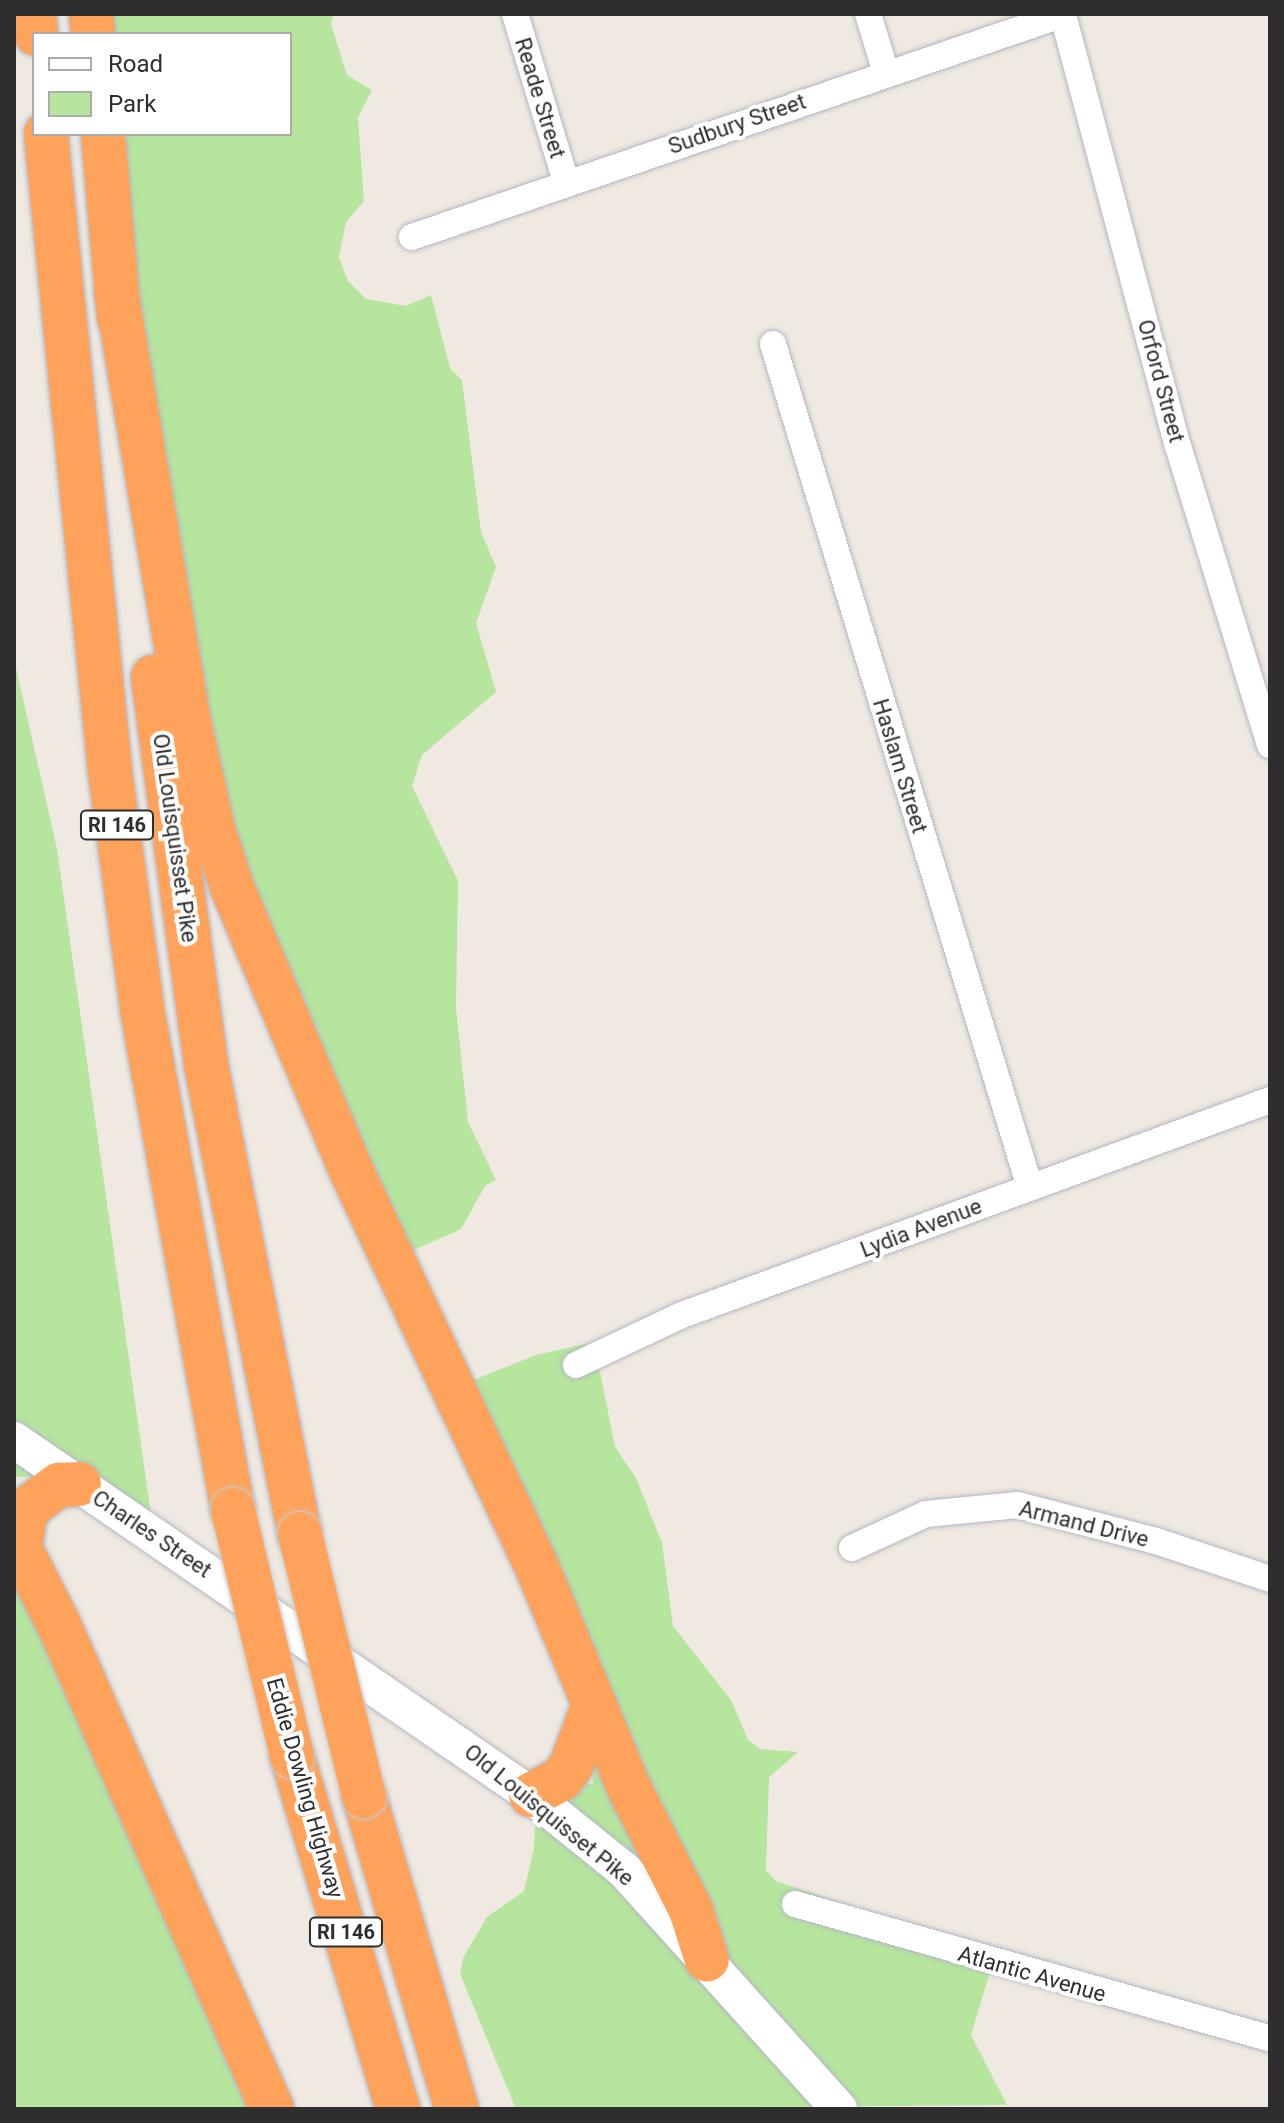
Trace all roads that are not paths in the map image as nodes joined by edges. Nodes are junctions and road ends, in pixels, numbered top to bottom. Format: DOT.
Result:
graph roads {
  1 [pos="515,14"];
  2 [pos="868,14"];
  3 [pos="1063,14"];
  4 [pos="886,73"];
  5 [pos="46,136"];
  6 [pos="106,145"];
  7 [pos="566,182"];
  8 [pos="412,237"];
  9 [pos="116,291"];
  10 [pos="773,344"];
  11 [pos="1270,745"];
  12 [pos="1270,1100"];
  13 [pos="1030,1188"];
  14 [pos="576,1365"];
  15 [pos="14,1440"];
  16 [pos="79,1484"];
  17 [pos="17,1542"];
  18 [pos="852,1548"];
  19 [pos="1270,1579"];
  20 [pos="290,1628"];
  21 [pos="594,1704"];
  22 [pos="531,1795"];
  23 [pos="795,1904"];
  24 [pos="707,1960"];
  25 [pos="1270,2038"];
  26 [pos="272,2109"];
  27 [pos="398,2109"];
  28 [pos="457,2109"];
  29 [pos="839,2109"];
  1 -- 7 [label="street, Reade Street"];
  2 -- 4 [label="street"];
  3 -- 4 [label="street, Sudbury Street"];
  3 -- 11 [label="street, Orford Street"];
  4 -- 7 [label="street, Sudbury Street"];
  5 -- 27 [label="highway, Eddie Dowling Highway / RI 146, bridge"];
  6 -- 9 [label="highway, Old Louisquisset Pike / RI 146"];
  7 -- 8 [label="street, Sudbury Street"];
  9 -- 21 [label="highway"];
  9 -- 28 [label="highway, Old Louisquisset Pike / RI 146, bridge"];
  10 -- 13 [label="street, Haslam Street"];
  12 -- 13 [label="street, Lydia Avenue"];
  13 -- 14 [label="street, Lydia Avenue"];
  15 -- 16 [label="main road, Charles Street"];
  16 -- 17 [label="highway"];
  16 -- 20 [label="main road, Charles Street"];
  17 -- 26 [label="highway"];
  18 -- 19 [label="street, Armand Drive"];
  20 -- 22 [label="main road, Old Louisquisset Pike"];
  21 -- 22 [label="highway"];
  21 -- 24 [label="highway"];
  22 -- 24 [label="main road, Old Louisquisset Pike"];
  23 -- 25 [label="street, Atlantic Avenue"];
  24 -- 29 [label="main road, Old Louisquisset Pike"];
}
